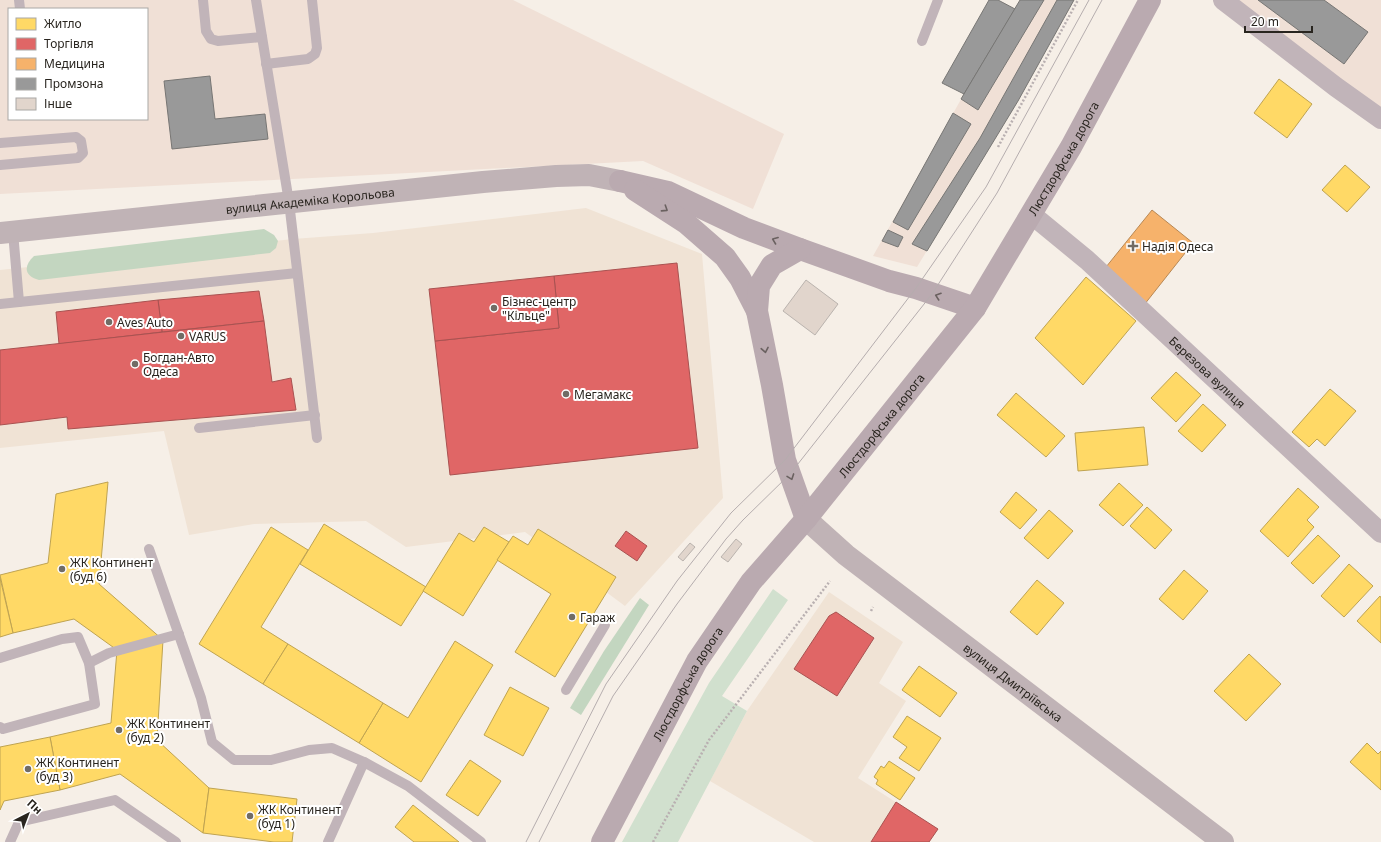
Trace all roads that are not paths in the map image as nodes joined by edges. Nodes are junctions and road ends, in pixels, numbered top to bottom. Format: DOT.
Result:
graph roads {
  1 [pos="203,0"];
  2 [pos="256,0"];
  3 [pos="312,0"];
  4 [pos="938,0"];
  5 [pos="1150,0"];
  6 [pos="1223,0"];
  7 [pos="262,37"];
  8 [pos="922,41"];
  9 [pos="266,64"];
  10 [pos="1381,119"];
  11 [pos="0,143"];
  12 [pos="0,164"];
  13 [pos="620,181"];
  14 [pos="289,202"];
  15 [pos="1031,214"];
  16 [pos="6,232"];
  17 [pos="800,249"];
  18 [pos="297,273"];
  19 [pos="19,302"];
  20 [pos="0,304"];
  21 [pos="975,308"];
  22 [pos="758,311"];
  23 [pos="315,415"];
  24 [pos="199,428"];
  25 [pos="318,438"];
  26 [pos="806,519"];
  27 [pos="1381,533"];
  28 [pos="149,549"];
  29 [pos="604,624"];
  30 [pos="179,634"];
  31 [pos="0,658"];
  32 [pos="89,663"];
  33 [pos="566,690"];
  34 [pos="0,727"];
  35 [pos="364,762"];
  36 [pos="10,842"];
  37 [pos="176,842"];
  38 [pos="328,842"];
  39 [pos="481,842"];
  40 [pos="602,842"];
  41 [pos="1223,842"];
  1 -- 7 [label="lane"];
  2 -- 7 [label="lane"];
  3 -- 9 [label="lane"];
  4 -- 8 [label="lane"];
  5 -- 15 [label="main road, Люстдорфська дорога"];
  6 -- 10 [label="street"];
  7 -- 9 [label="lane"];
  9 -- 14 [label="lane"];
  11 -- 12 [label="lane"];
  13 -- 14 [label="main road, вулиця Академіка Корольова"];
  17 -- 13 [label="main road, one-way"];
  13 -- 22 [label="main road, one-way"];
  14 -- 16 [label="main road, вулиця Академіка Корольова"];
  14 -- 18 [label="lane"];
  15 -- 21 [label="main road, Люстдорфська дорога"];
  15 -- 27 [label="street, Березова вулиця"];
  16 -- 19 [label="lane"];
  21 -- 17 [label="main road, one-way"];
  17 -- 22 [label="main road"];
  18 -- 19 [label="lane"];
  18 -- 23 [label="lane"];
  19 -- 20 [label="lane"];
  21 -- 26 [label="main road, Люстдорфська дорога"];
  22 -- 26 [label="main road, one-way"];
  23 -- 24 [label="lane"];
  23 -- 25 [label="lane"];
  26 -- 40 [label="main road, Люстдорфська дорога"];
  26 -- 41 [label="main road, вулиця Дмитріївська"];
  28 -- 30 [label="lane"];
  29 -- 33 [label="lane"];
  30 -- 32 [label="lane"];
  30 -- 35 [label="lane"];
  31 -- 32 [label="lane"];
  32 -- 34 [label="lane"];
  35 -- 38 [label="lane"];
  35 -- 39 [label="lane"];
  36 -- 37 [label="lane"];
}
